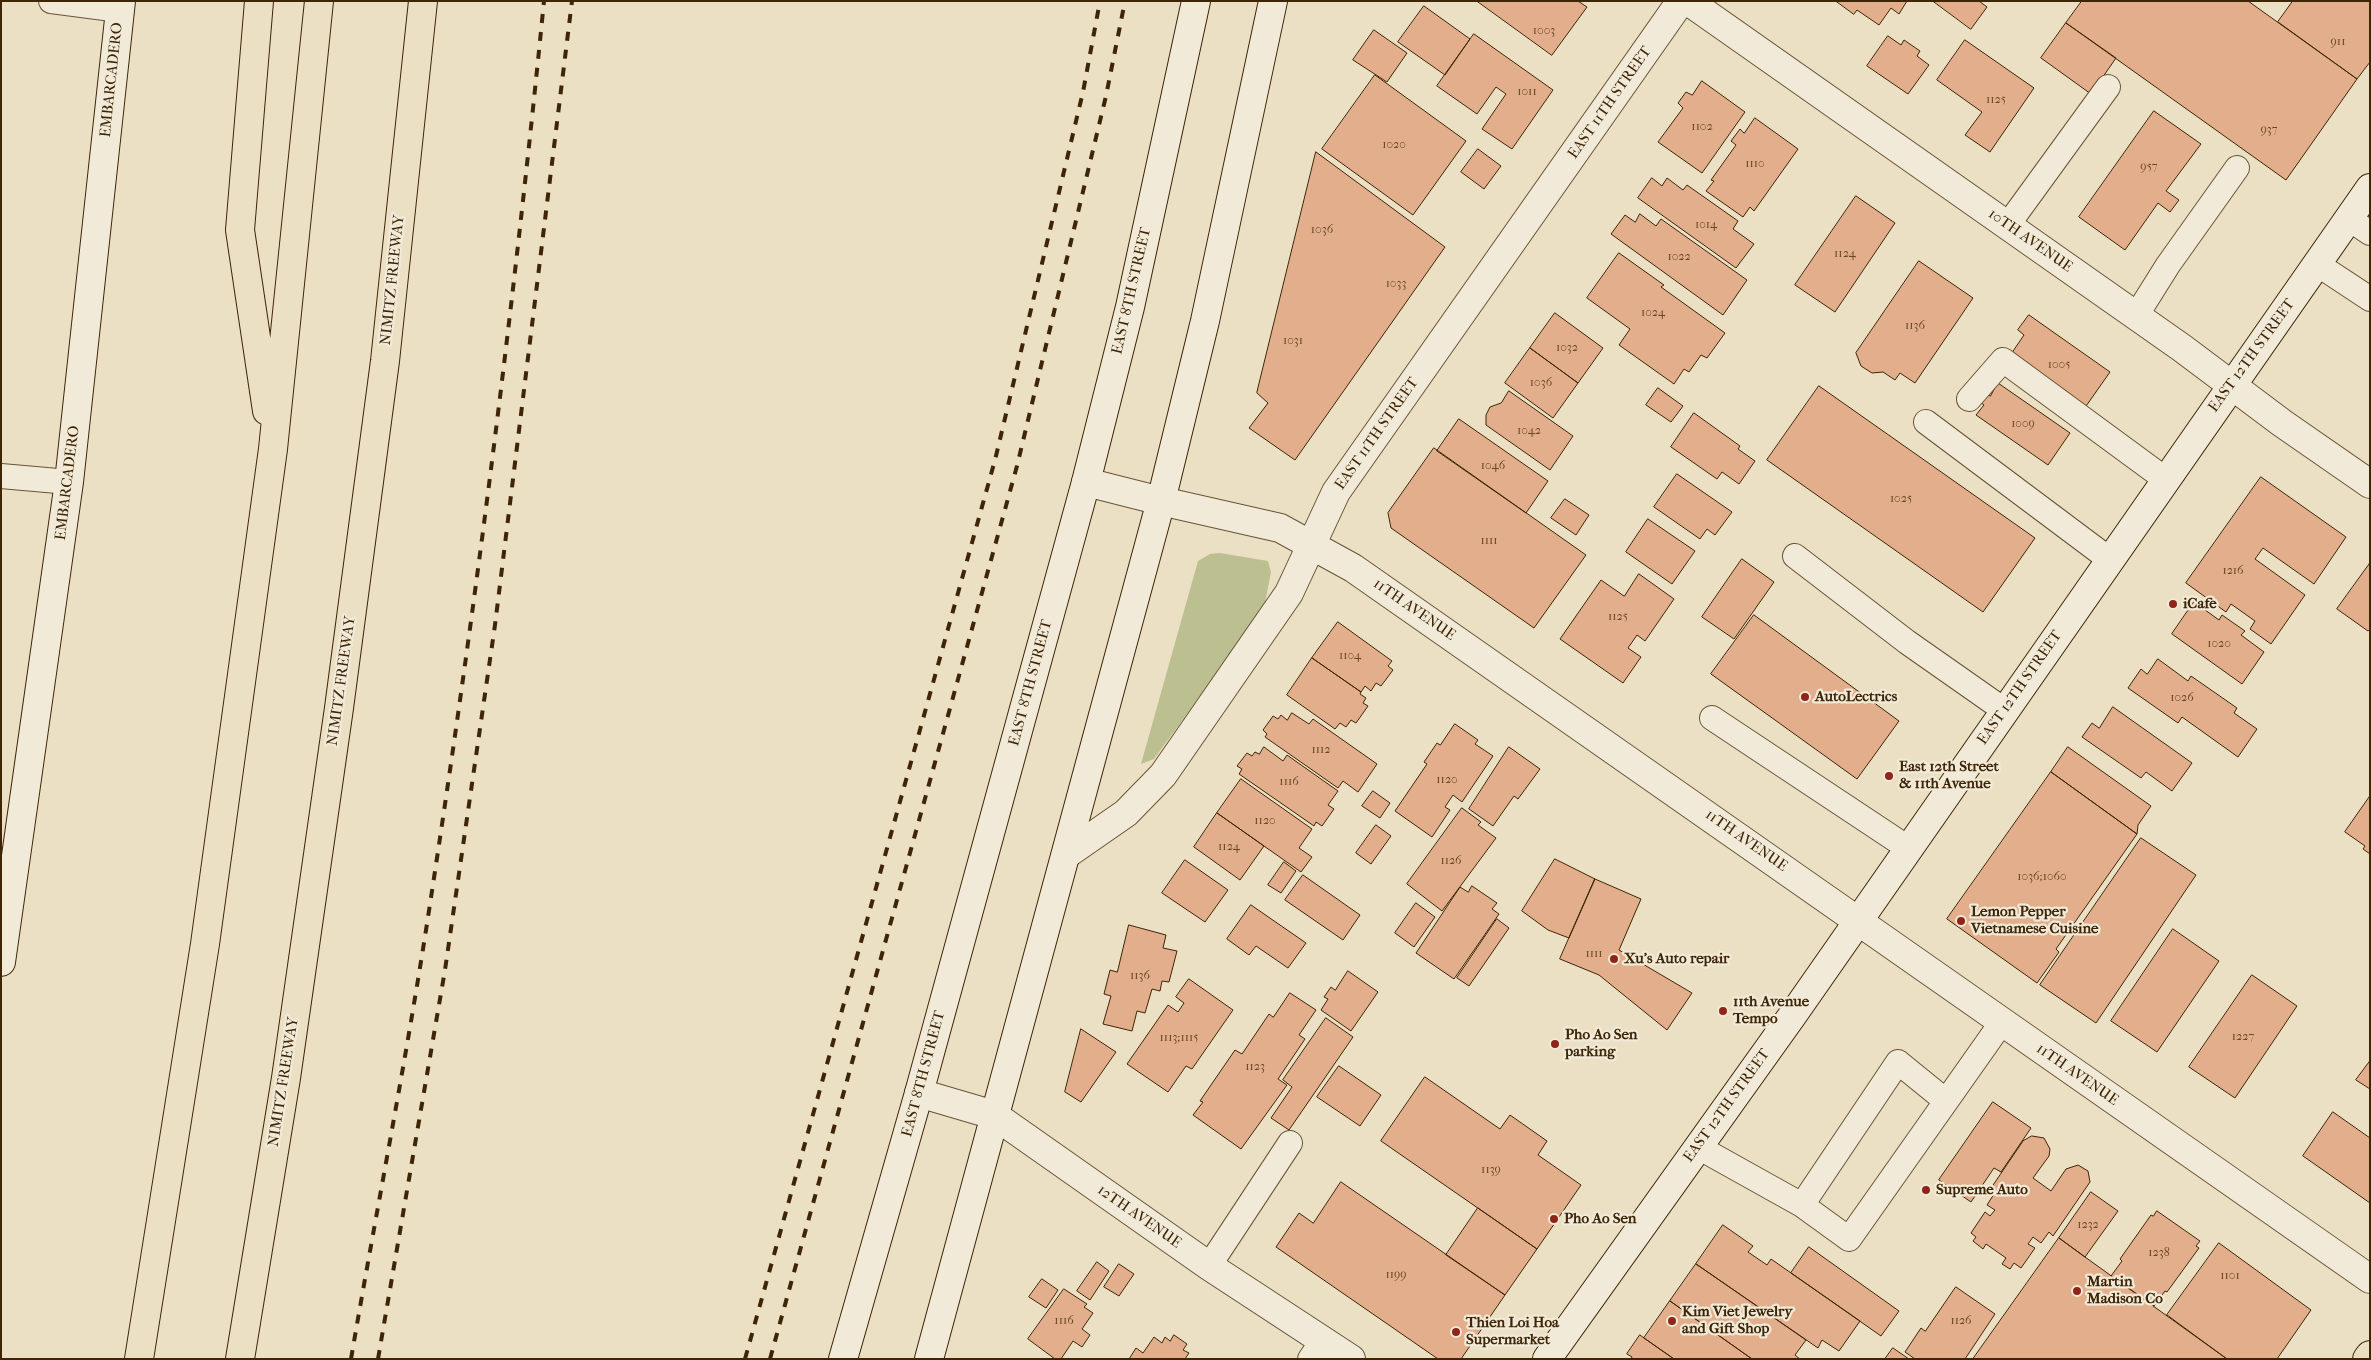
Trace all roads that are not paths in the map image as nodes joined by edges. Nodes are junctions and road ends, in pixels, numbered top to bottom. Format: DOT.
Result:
graph roads {
  1 [pos="52,1"];
  2 [pos="259,1"];
  3 [pos="318,1"];
  4 [pos="423,1"];
  5 [pos="1196,1"];
  6 [pos="1273,1"];
  7 [pos="1681,1"];
  8 [pos="1688,1"];
  9 [pos="120,6"];
  10 [pos="2108,87"];
  11 [pos="2238,168"];
  12 [pos="2370,188"];
  13 [pos="2359,225"];
  14 [pos="2007,226"];
  15 [pos="2317,264"];
  16 [pos="2370,299"];
  17 [pos="2136,316"];
  18 [pos="2230,385"];
  19 [pos="1969,399"];
  20 [pos="1926,422"];
  21 [pos="273,449"];
  22 [pos="1,476"];
  23 [pos="2165,478"];
  24 [pos="69,482"];
  25 [pos="1086,482"];
  26 [pos="2370,484"];
  27 [pos="1161,502"];
  28 [pos="1311,545"];
  29 [pos="1795,556"];
  30 [pos="2109,559"];
  31 [pos="2004,710"];
  32 [pos="1712,718"];
  33 [pos="1908,848"];
  34 [pos="1067,854"];
  35 [pos="6,892"];
  36 [pos="1858,920"];
  37 [pos="1,962"];
  38 [pos="2002,1022"];
  39 [pos="919,1093"];
  40 [pos="1946,1101"];
  41 [pos="994,1115"];
  42 [pos="1290,1143"];
  43 [pos="1698,1147"];
  44 [pos="1802,1206"];
  45 [pos="1209,1266"];
  46 [pos="2370,1279"];
  47 [pos="1316,1349"];
  48 [pos="2370,1355"];
  49 [pos="139,1359"];
  50 [pos="240,1359"];
  51 [pos="843,1359"];
  52 [pos="929,1359"];
  53 [pos="1351,1359"];
  54 [pos="1547,1359"];
  55 [pos="2367,1359"];
  1 -- 9 [label="lane"];
  2 -- 21 [label="main road"];
  3 -- 21 [label="main road"];
  4 -- 50 [label="main road, NIMITZ FREEWAY"];
  5 -- 25 [label="main road, EAST 8TH STREET"];
  6 -- 27 [label="main road"];
  7 -- 28 [label="main road, EAST 11TH STREET"];
  8 -- 14 [label="main road, 10TH AVENUE"];
  9 -- 24 [label="main road, EMBARCADERO"];
  10 -- 14 [label="lane"];
  11 -- 17 [label="lane"];
  12 -- 13 [label="main road, EAST 12TH STREET"];
  13 -- 15 [label="main road, EAST 12TH STREET"];
  14 -- 17 [label="main road, 10TH AVENUE"];
  15 -- 16 [label="lane"];
  15 -- 18 [label="main road, EAST 12TH STREET"];
  17 -- 18 [label="main road, 10TH AVENUE"];
  18 -- 23 [label="main road, EAST 12TH STREET"];
  18 -- 26 [label="main road, 10TH AVENUE"];
  19 -- 23 [label="lane"];
  20 -- 30 [label="lane"];
  21 -- 49 [label="main road"];
  22 -- 24 [label="lane"];
  23 -- 30 [label="main road, EAST 12TH STREET"];
  24 -- 35 [label="main road, EMBARCADERO"];
  25 -- 27 [label="main road, 11TH AVENUE"];
  25 -- 39 [label="main road, EAST 8TH STREET"];
  27 -- 28 [label="main road, 11TH AVENUE"];
  27 -- 34 [label="main road"];
  28 -- 34 [label="main road, EAST 11TH STREET"];
  28 -- 36 [label="main road, 11TH AVENUE"];
  29 -- 31 [label="lane"];
  30 -- 31 [label="main road, EAST 12TH STREET"];
  31 -- 33 [label="main road, EAST 12TH STREET"];
  32 -- 33 [label="lane"];
  33 -- 36 [label="main road, EAST 12TH STREET"];
  34 -- 41 [label="main road"];
  35 -- 37 [label="main road, EMBARCADERO"];
  36 -- 38 [label="main road, 11TH AVENUE"];
  36 -- 43 [label="main road, EAST 12TH STREET"];
  38 -- 40 [label="lane"];
  38 -- 46 [label="main road, 11TH AVENUE"];
  39 -- 41 [label="main road, 12TH AVENUE"];
  39 -- 51 [label="main road, EAST 8TH STREET"];
  40 -- 44 [label="lane"];
  40 -- 44 [label="lane"];
  41 -- 45 [label="main road, 12TH AVENUE"];
  41 -- 52 [label="main road"];
  42 -- 45 [label="lane"];
  43 -- 44 [label="lane"];
  43 -- 54 [label="main road, EAST 12TH STREET"];
  45 -- 47 [label="main road, 12TH AVENUE"];
  47 -- 53 [label="main road, 12TH AVENUE"];
  48 -- 55 [label="main road"];
}
